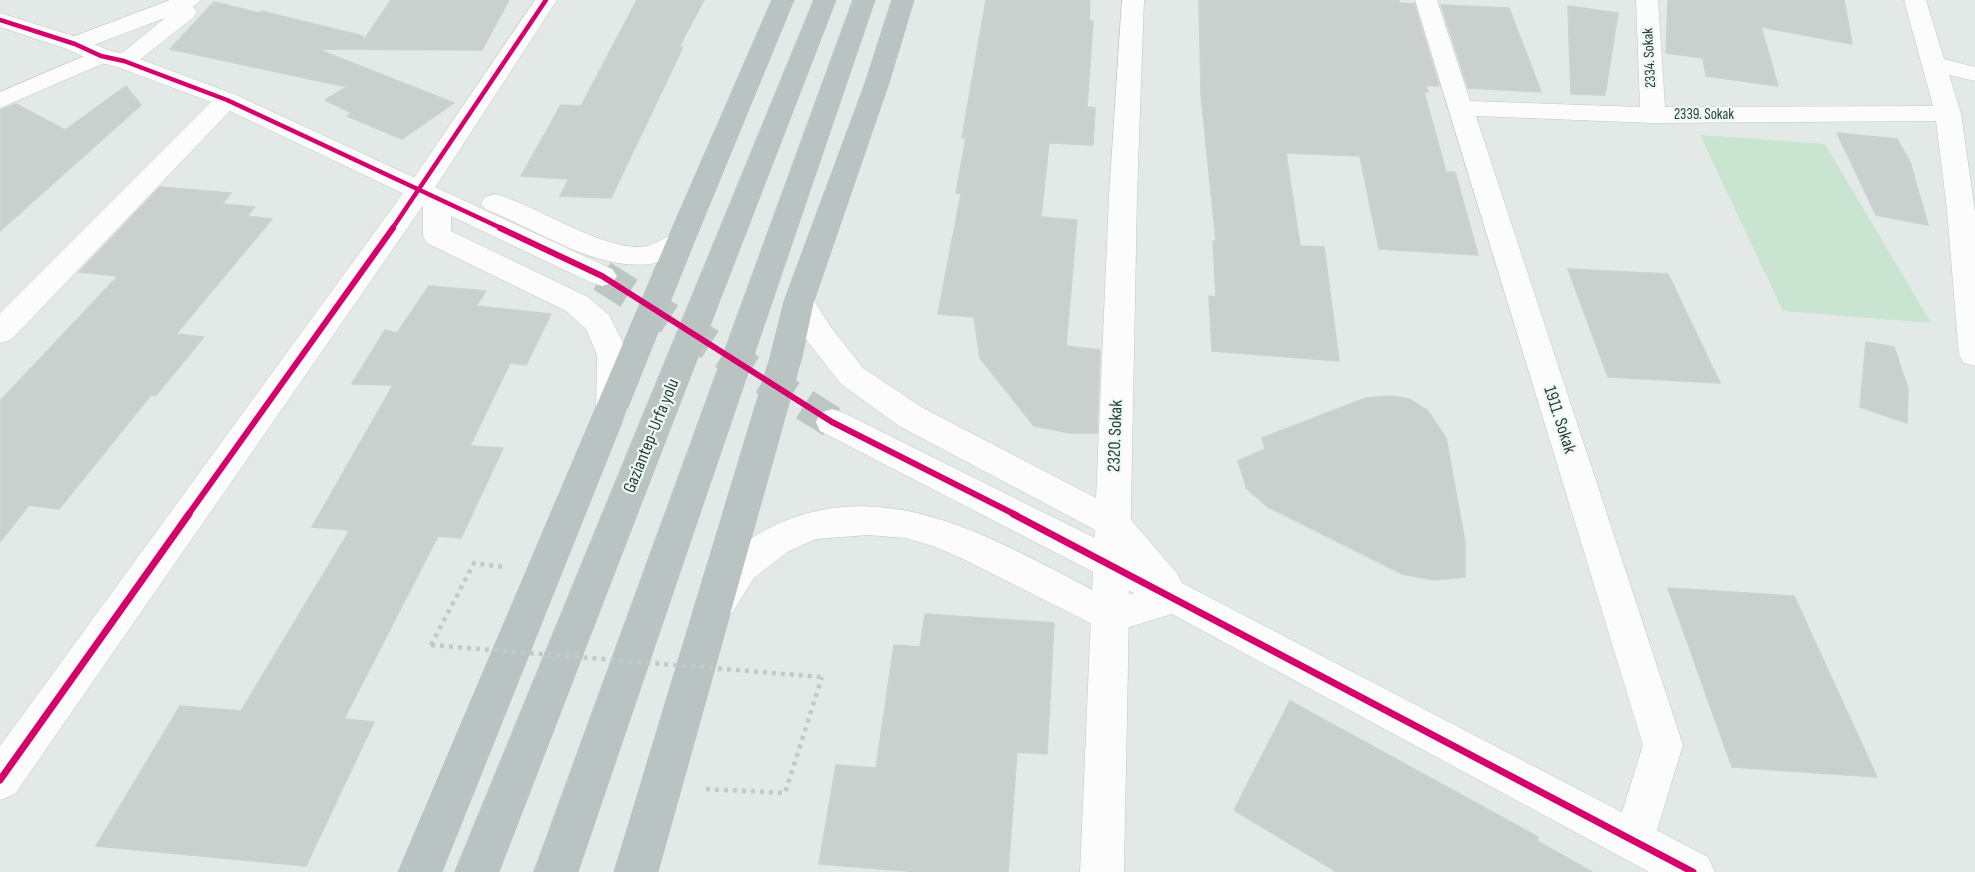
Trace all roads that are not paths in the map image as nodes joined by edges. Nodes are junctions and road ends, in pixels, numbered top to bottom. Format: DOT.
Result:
graph roads {
  1 [pos="190,0"];
  2 [pos="201,0"];
  3 [pos="546,0"];
  4 [pos="783,0"];
  5 [pos="825,0"];
  6 [pos="864,0"];
  7 [pos="903,0"];
  8 [pos="1133,0"];
  9 [pos="1426,0"];
  10 [pos="1647,0"];
  11 [pos="1915,0"];
  12 [pos="0,20"];
  13 [pos="75,44"];
  14 [pos="112,59"];
  15 [pos="1934,64"];
  16 [pos="1975,74"];
  17 [pos="227,100"];
  18 [pos="0,101"];
  19 [pos="1460,108"];
  20 [pos="1948,113"];
  21 [pos="1653,115"];
  22 [pos="428,195"];
  23 [pos="681,240"];
  24 [pos="602,276"];
  25 [pos="799,301"];
  26 [pos="0,332"];
  27 [pos="1975,355"];
  28 [pos="612,411"];
  29 [pos="832,422"];
  30 [pos="1113,523"];
  31 [pos="1112,564"];
  32 [pos="1175,597"];
  33 [pos="1110,617"];
  34 [pos="708,618"];
  35 [pos="0,780"];
  36 [pos="1634,841"];
  37 [pos="420,872"];
  38 [pos="477,872"];
  39 [pos="556,872"];
  40 [pos="636,872"];
  41 [pos="1102,872"];
  42 [pos="1693,872"];
  1 -- 13 [label="street"];
  2 -- 14 [label="street"];
  3 -- 22 [label="street"];
  4 -- 23 [label="highway"];
  5 -- 38 [label="highway, Gaziantep-Urfa yolu"];
  6 -- 39 [label="highway"];
  7 -- 25 [label="highway"];
  8 -- 30 [label="street, 2320. Sokak"];
  9 -- 19 [label="street, 1911. Sokak"];
  10 -- 21 [label="street, 2334. Sokak"];
  11 -- 15 [label="street"];
  12 -- 13 [label="street"];
  13 -- 14 [label="street"];
  14 -- 17 [label="street"];
  14 -- 18 [label="street"];
  15 -- 16 [label="street"];
  15 -- 20 [label="street"];
  17 -- 22 [label="street"];
  17 -- 26 [label="street"];
  19 -- 21 [label="street, 2339. Sokak"];
  19 -- 36 [label="street, 1911. Sokak"];
  20 -- 21 [label="street, 2339. Sokak"];
  20 -- 27 [label="street"];
  22 -- 23 [label="street"];
  22 -- 24 [label="street"];
  22 -- 28 [label="street"];
  22 -- 35 [label="street"];
  23 -- 28 [label="highway"];
  25 -- 30 [label="street"];
  25 -- 34 [label="highway"];
  28 -- 37 [label="highway"];
  29 -- 31 [label="street"];
  30 -- 31 [label="street, 2320. Sokak"];
  30 -- 32 [label="street"];
  31 -- 32 [label="street"];
  31 -- 33 [label="street, 2320. Sokak"];
  32 -- 33 [label="street"];
  32 -- 36 [label="street"];
  33 -- 34 [label="street"];
  33 -- 41 [label="street, 2320. Sokak"];
  34 -- 40 [label="highway"];
  36 -- 42 [label="street"];
}
